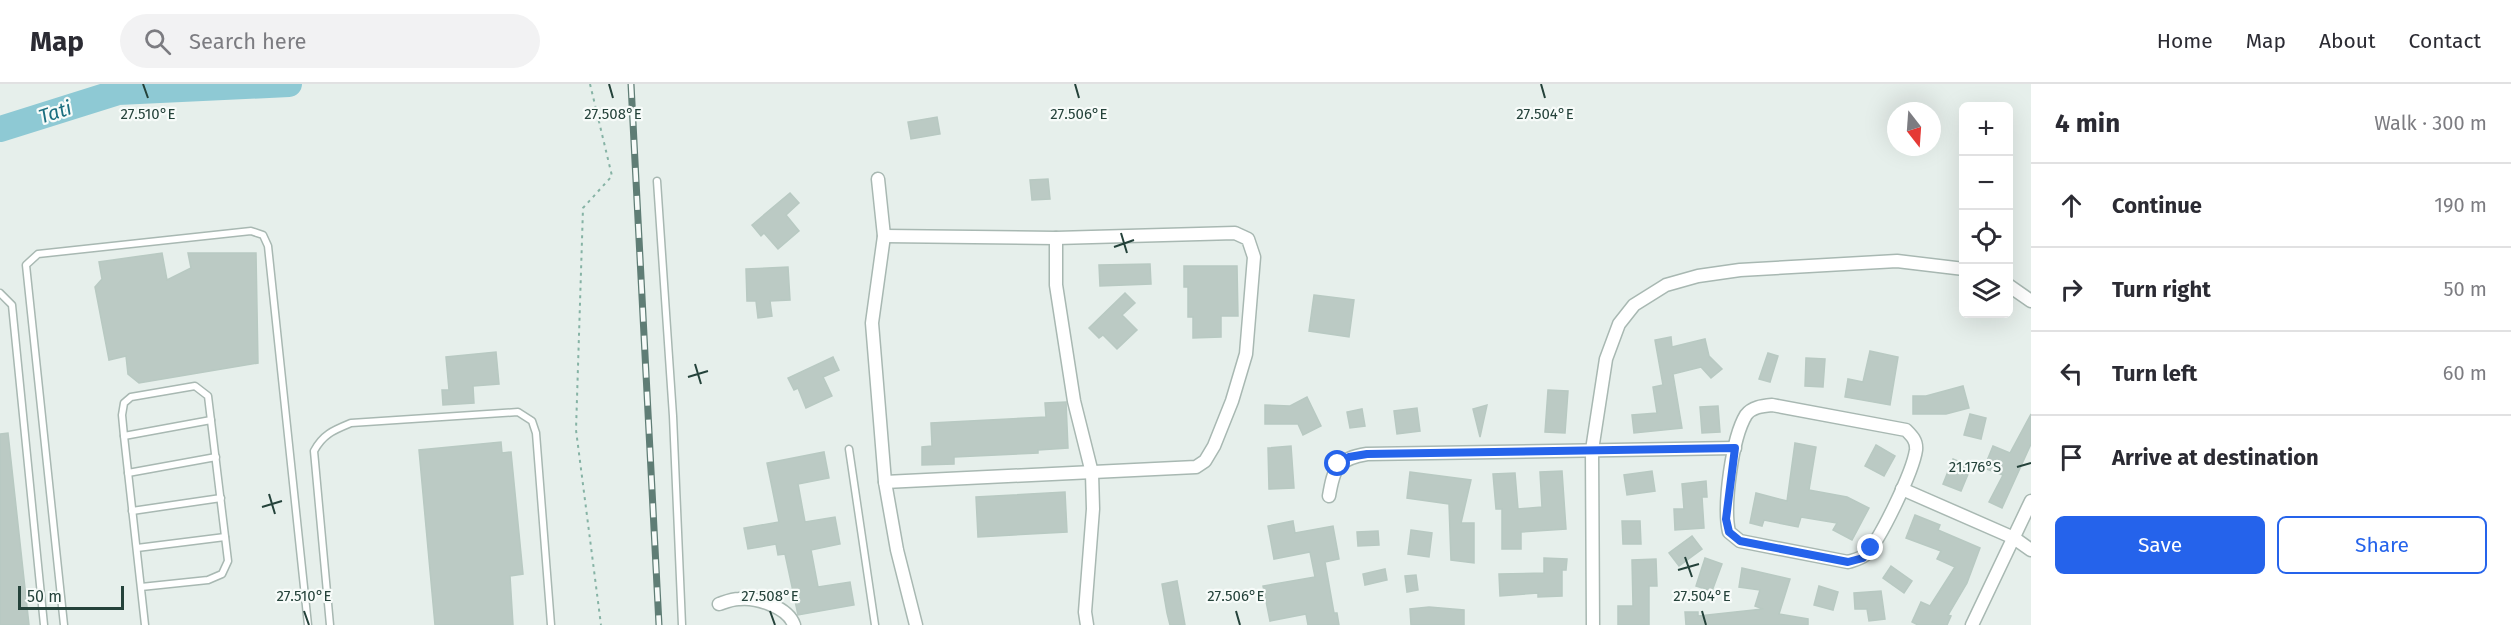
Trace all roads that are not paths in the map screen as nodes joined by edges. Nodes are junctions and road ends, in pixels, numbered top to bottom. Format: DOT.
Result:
graph roads {
  1 [pos="878,178"];
  2 [pos="657,181"];
  3 [pos="884,236"];
  4 [pos="1056,238"];
  5 [pos="1959,268"];
  6 [pos="2013,288"];
  7 [pos="0,293"];
  8 [pos="2031,301"];
  9 [pos="211,420"];
  10 [pos="124,436"];
  11 [pos="1735,448"];
  12 [pos="849,449"];
  13 [pos="1592,450"];
  14 [pos="216,457"];
  15 [pos="128,472"];
  16 [pos="1092,473"];
  17 [pos="885,482"];
  18 [pos="1902,489"];
  19 [pos="1329,496"];
  20 [pos="221,498"];
  21 [pos="2031,501"];
  22 [pos="132,511"];
  23 [pos="225,537"];
  24 [pos="2014,538"];
  25 [pos="136,548"];
  26 [pos="2031,550"];
  27 [pos="141,587"];
  28 [pos="719,604"];
  29 [pos="44,625"];
  30 [pos="64,625"];
  31 [pos="145,625"];
  32 [pos="308,625"];
  33 [pos="330,625"];
  34 [pos="551,625"];
  35 [pos="682,625"];
  36 [pos="794,625"];
  37 [pos="875,625"];
  38 [pos="916,625"];
  39 [pos="1087,625"];
  40 [pos="1593,625"];
  41 [pos="1972,625"];
  1 -- 3 [label="street"];
  2 -- 35 [label="lane"];
  3 -- 4 [label="street"];
  3 -- 17 [label="street"];
  4 -- 16 [label="street"];
  4 -- 16 [label="street"];
  5 -- 13 [label="street"];
  6 -- 8 [label="street"];
  7 -- 29 [label="lane"];
  9 -- 10 [label="lane"];
  9 -- 10 [label="lane"];
  9 -- 14 [label="lane"];
  10 -- 15 [label="lane"];
  11 -- 13 [label="street"];
  11 -- 18 [label="street"];
  11 -- 18 [label="street"];
  12 -- 37 [label="lane"];
  13 -- 19 [label="street"];
  13 -- 40 [label="street"];
  14 -- 15 [label="lane"];
  14 -- 20 [label="lane"];
  15 -- 22 [label="lane"];
  16 -- 17 [label="street"];
  16 -- 39 [label="street"];
  17 -- 38 [label="street"];
  18 -- 24 [label="street"];
  20 -- 22 [label="lane"];
  20 -- 23 [label="lane"];
  21 -- 24 [label="street"];
  22 -- 25 [label="lane"];
  23 -- 25 [label="lane"];
  23 -- 27 [label="lane"];
  24 -- 26 [label="street"];
  24 -- 41 [label="street"];
  25 -- 27 [label="lane"];
  27 -- 31 [label="lane"];
  28 -- 36 [label="street"];
  30 -- 32 [label="lane"];
  33 -- 34 [label="lane"];
}
